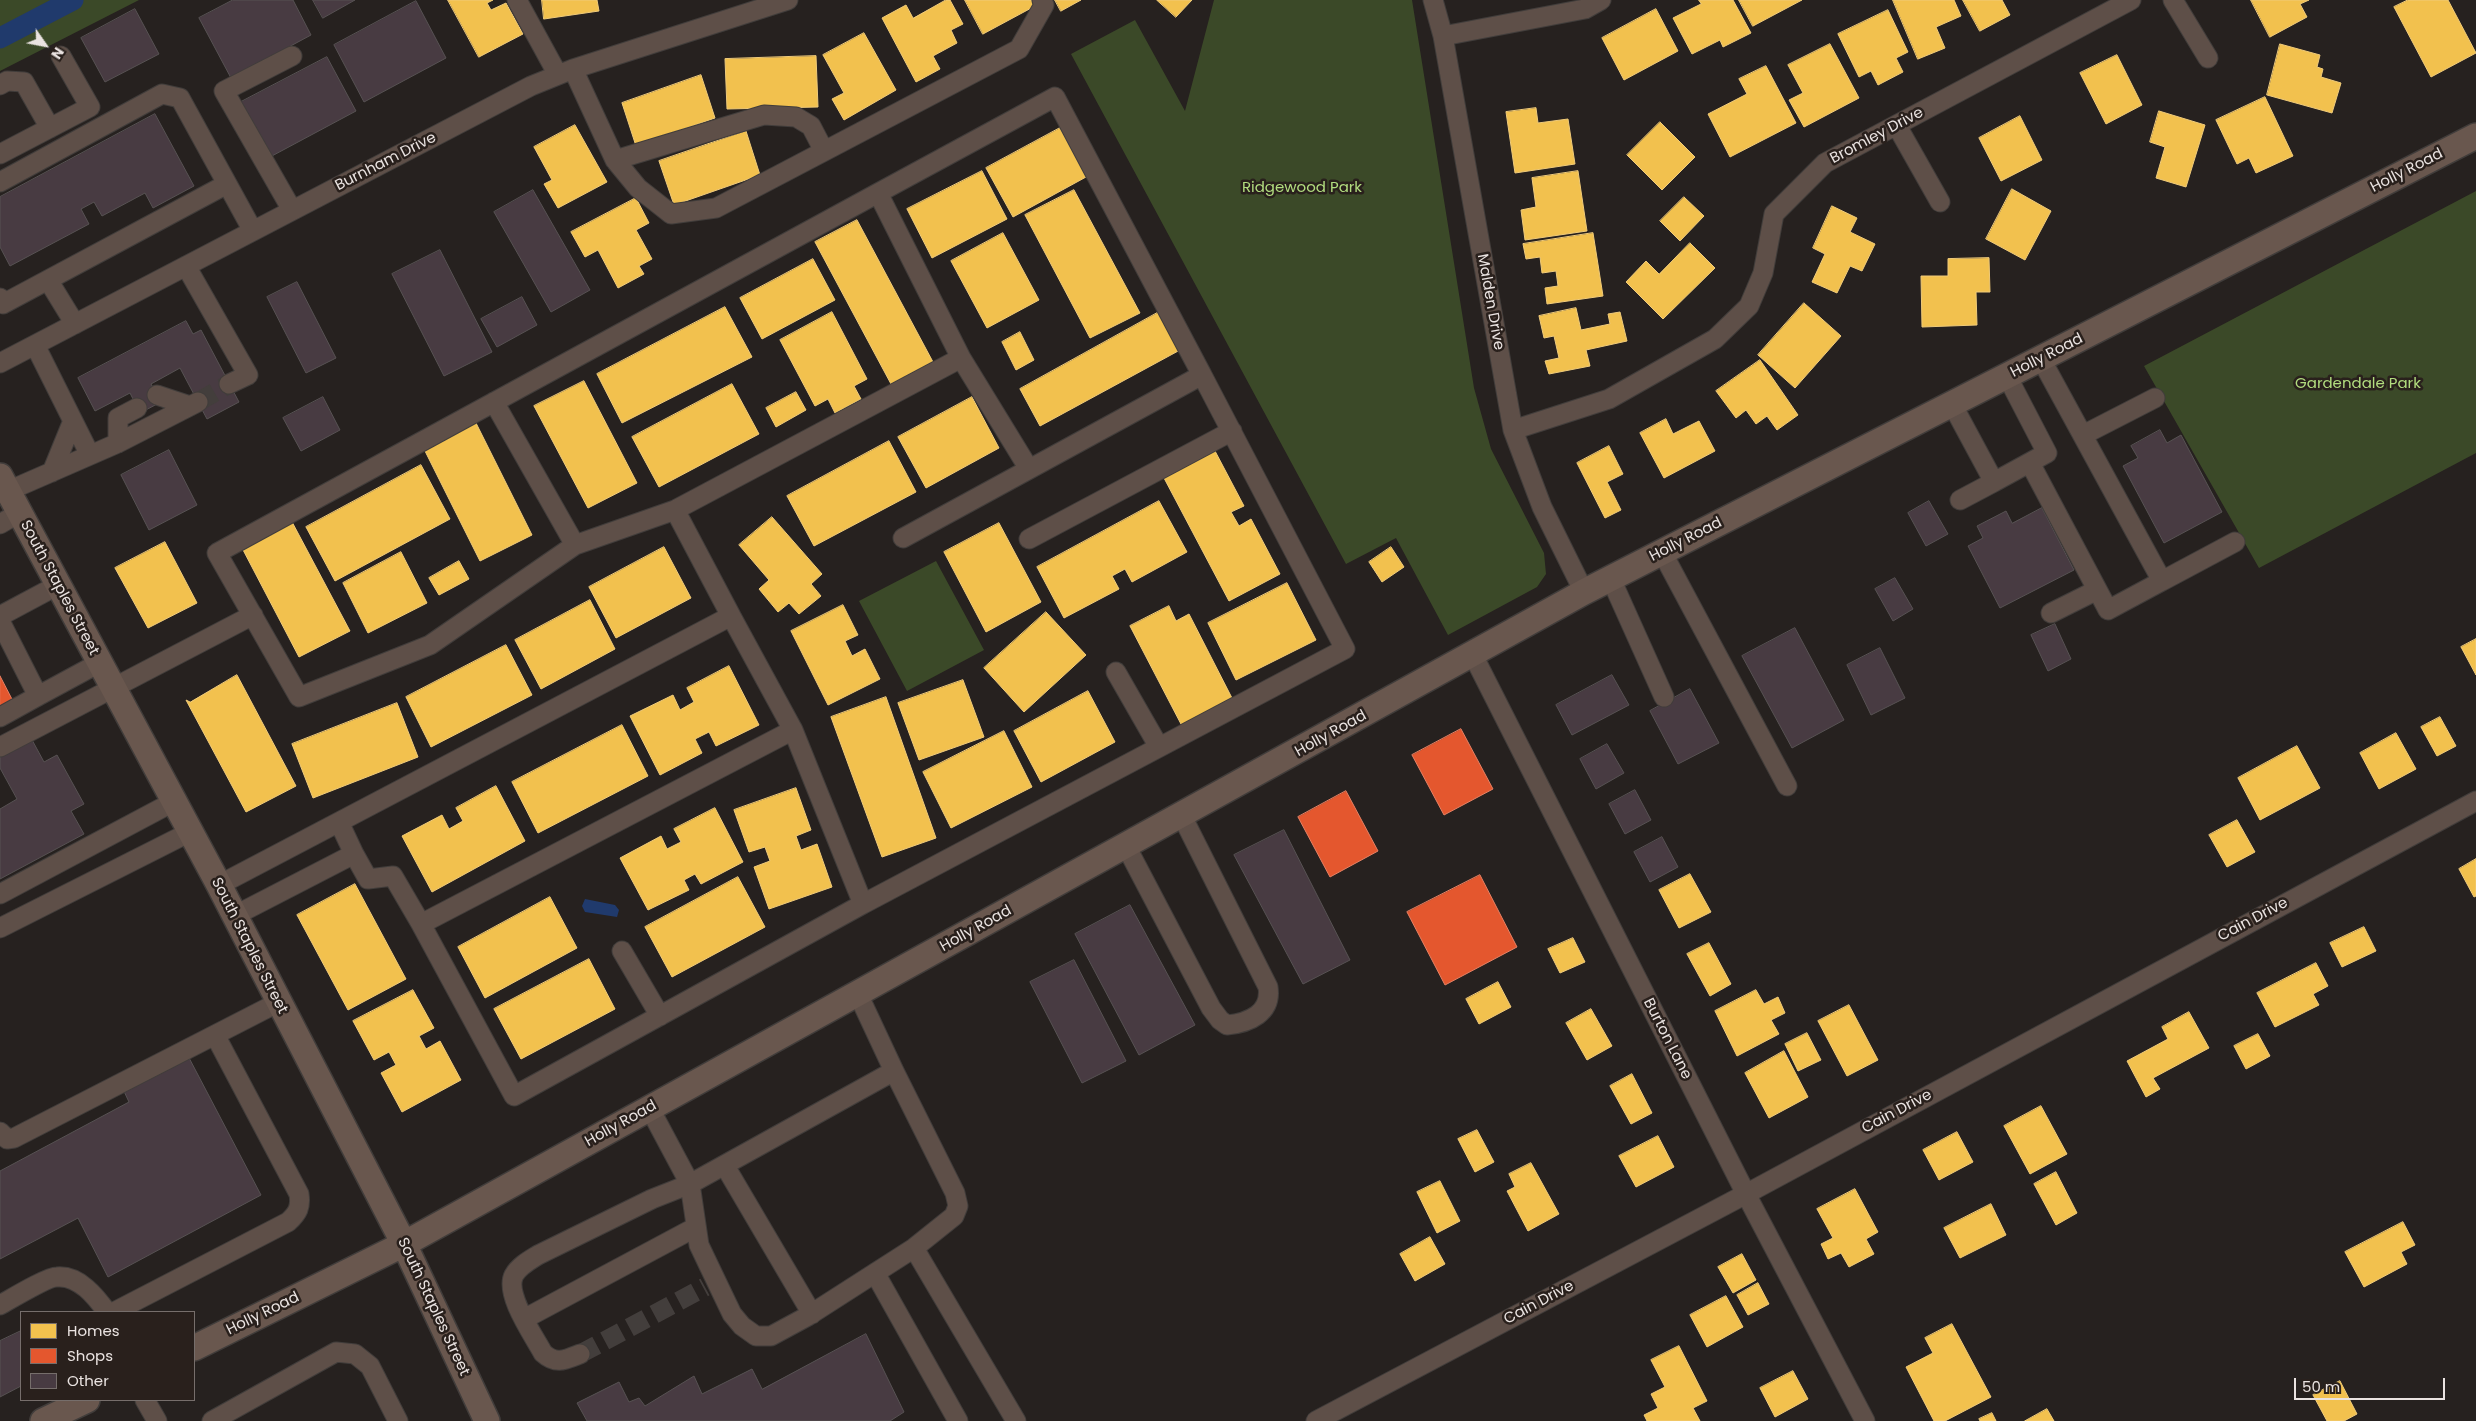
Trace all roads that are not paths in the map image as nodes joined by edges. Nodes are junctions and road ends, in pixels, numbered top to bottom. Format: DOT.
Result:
graph roads {
  1 [pos="517,0"];
  2 [pos="788,0"];
  3 [pos="1042,0"];
  4 [pos="1433,0"];
  5 [pos="1601,0"];
  6 [pos="2131,0"];
  7 [pos="2173,0"];
  8 [pos="1443,36"];
  9 [pos="61,56"];
  10 [pos="292,56"];
  11 [pos="2208,58"];
  12 [pos="565,72"];
  13 [pos="0,85"];
  14 [pos="1897,126"];
  15 [pos="50,128"];
  16 [pos="2476,136"];
  17 [pos="824,151"];
  18 [pos="0,154"];
  19 [pos="616,160"];
  20 [pos="0,182"];
  21 [pos="227,184"];
  22 [pos="878,193"];
  23 [pos="1940,202"];
  24 [pos="292,210"];
  25 [pos="253,231"];
  26 [pos="186,266"];
  27 [pos="48,280"];
  28 [pos="0,298"];
  29 [pos="75,324"];
  30 [pos="35,345"];
  31 [pos="962,358"];
  32 [pos="2041,359"];
  33 [pos="0,363"];
  34 [pos="1202,375"];
  35 [pos="2007,376"];
  36 [pos="229,384"];
  37 [pos="157,396"];
  38 [pos="2155,398"];
  39 [pos="494,402"];
  40 [pos="1952,404"];
  41 [pos="137,408"];
  42 [pos="72,423"];
  43 [pos="1513,430"];
  44 [pos="1232,432"];
  45 [pos="2083,435"];
  46 [pos="118,443"];
  47 [pos="90,455"];
  48 [pos="2030,463"];
  49 [pos="1029,469"];
  50 [pos="52,472"];
  51 [pos="1994,482"];
  52 [pos="4,483"];
  53 [pos="1960,500"];
  54 [pos="675,510"];
  55 [pos="10,519"];
  56 [pos="903,538"];
  57 [pos="1029,539"];
  58 [pos="2235,542"];
  59 [pos="575,545"];
  60 [pos="1662,552"];
  61 [pos="1611,578"];
  62 [pos="2162,581"];
  63 [pos="58,585"];
  64 [pos="2097,590"];
  65 [pos="1584,592"];
  66 [pos="2051,612"];
  67 [pos="252,615"];
  68 [pos="0,616"];
  69 [pos="731,616"];
  70 [pos="0,621"];
  71 [pos="1473,656"];
  72 [pos="99,663"];
  73 [pos="1116,672"];
  74 [pos="112,688"];
  75 [pos="38,696"];
  76 [pos="1664,697"];
  77 [pos="0,716"];
  78 [pos="793,730"];
  79 [pos="0,747"];
  80 [pos="1159,747"];
  81 [pos="1786,786"];
  82 [pos="2476,801"];
  83 [pos="173,802"];
  84 [pos="1182,816"];
  85 [pos="339,822"];
  86 [pos="190,832"];
  87 [pos="1126,846"];
  88 [pos="354,854"];
  89 [pos="218,886"];
  90 [pos="0,894"];
  91 [pos="863,904"];
  92 [pos="234,916"];
  93 [pos="421,924"];
  94 [pos="0,928"];
  95 [pos="622,951"];
  96 [pos="858,994"];
  97 [pos="279,1002"];
  98 [pos="660,1016"];
  99 [pos="215,1035"];
  100 [pos="894,1071"];
  101 [pos="650,1109"];
  102 [pos="0,1132"];
  103 [pos="725,1166"];
  104 [pos="690,1184"];
  105 [pos="1746,1194"];
  106 [pos="696,1227"];
  107 [pos="404,1244"];
  108 [pos="914,1248"];
  109 [pos="875,1273"];
  110 [pos="0,1304"];
  111 [pos="106,1311"];
  112 [pos="116,1311"];
  113 [pos="812,1314"];
  114 [pos="524,1319"];
  115 [pos="195,1348"];
  116 [pos="580,1354"];
  117 [pos="85,1401"];
  118 [pos="146,1401"];
  119 [pos="43,1421"];
  120 [pos="157,1421"];
  121 [pos="212,1421"];
  122 [pos="398,1421"];
  123 [pos="487,1421"];
  124 [pos="958,1421"];
  125 [pos="1016,1421"];
  126 [pos="1316,1421"];
  127 [pos="1865,1421"];
  1 -- 12 [label="street"];
  2 -- 12 [label="street, Burnham Drive"];
  3 -- 17 [label="street"];
  4 -- 8 [label="street, Malden Drive"];
  5 -- 8 [label="street"];
  6 -- 14 [label="street, Bromley Drive"];
  7 -- 11 [label="street"];
  8 -- 43 [label="street, Malden Drive"];
  9 -- 15 [label="street"];
  10 -- 24 [label="street"];
  12 -- 19 [label="street"];
  12 -- 24 [label="street, Burnham Drive"];
  13 -- 15 [label="street"];
  14 -- 23 [label="street"];
  14 -- 43 [label="street, Bromley Drive"];
  15 -- 18 [label="street"];
  16 -- 32 [label="main road, Holly Road"];
  17 -- 19 [label="street"];
  17 -- 19 [label="street"];
  20 -- 21 [label="street"];
  21 -- 25 [label="street"];
  21 -- 27 [label="street"];
  22 -- 31 [label="street"];
  22 -- 34 [label="street"];
  22 -- 39 [label="street"];
  24 -- 25 [label="street, Burnham Drive"];
  25 -- 26 [label="street, Burnham Drive"];
  26 -- 29 [label="street, Burnham Drive"];
  26 -- 36 [label="street"];
  27 -- 28 [label="street"];
  27 -- 29 [label="street"];
  29 -- 30 [label="street, Burnham Drive"];
  30 -- 33 [label="street, Burnham Drive"];
  30 -- 42 [label="street"];
  31 -- 49 [label="street"];
  31 -- 54 [label="street"];
  32 -- 35 [label="main road, Holly Road"];
  32 -- 45 [label="street"];
  34 -- 44 [label="street"];
  34 -- 49 [label="street"];
  35 -- 40 [label="main road, Holly Road"];
  35 -- 48 [label="street"];
  37 -- 46 [label="street"];
  38 -- 45 [label="street"];
  39 -- 59 [label="street"];
  39 -- 67 [label="street"];
  40 -- 51 [label="street"];
  40 -- 60 [label="main road, Holly Road"];
  41 -- 46 [label="street"];
  42 -- 47 [label="street"];
  42 -- 50 [label="street"];
  43 -- 65 [label="street, Malden Drive"];
  44 -- 57 [label="street"];
  44 -- 80 [label="street"];
  45 -- 62 [label="street"];
  46 -- 47 [label="street"];
  47 -- 50 [label="street"];
  48 -- 51 [label="street"];
  48 -- 64 [label="street"];
  49 -- 56 [label="street"];
  50 -- 52 [label="street"];
  51 -- 53 [label="street"];
  52 -- 55 [label="main road, South Staples Street"];
  54 -- 59 [label="street"];
  54 -- 69 [label="street"];
  55 -- 63 [label="main road, South Staples Street"];
  58 -- 62 [label="street"];
  59 -- 67 [label="street"];
  60 -- 61 [label="main road, Holly Road"];
  60 -- 81 [label="street"];
  61 -- 65 [label="main road, Holly Road"];
  61 -- 76 [label="street"];
  62 -- 64 [label="street"];
  63 -- 68 [label="street"];
  63 -- 72 [label="main road, South Staples Street"];
  64 -- 66 [label="street"];
  65 -- 71 [label="main road, Holly Road"];
  67 -- 74 [label="street"];
  69 -- 78 [label="street"];
  69 -- 85 [label="street"];
  70 -- 75 [label="street"];
  71 -- 84 [label="main road, Holly Road"];
  71 -- 105 [label="street, Burton Lane"];
  72 -- 74 [label="main road, South Staples Street"];
  72 -- 75 [label="street"];
  73 -- 80 [label="street"];
  74 -- 79 [label="street"];
  74 -- 83 [label="main road, South Staples Street"];
  75 -- 77 [label="street"];
  78 -- 91 [label="street"];
  78 -- 93 [label="street"];
  80 -- 91 [label="street"];
  82 -- 105 [label="street, Cain Drive"];
  83 -- 86 [label="main road, South Staples Street"];
  83 -- 90 [label="street"];
  84 -- 87 [label="main road, Holly Road"];
  84 -- 87 [label="street"];
  85 -- 88 [label="street"];
  85 -- 89 [label="street"];
  86 -- 89 [label="main road, South Staples Street"];
  86 -- 94 [label="street"];
  87 -- 96 [label="main road, Holly Road"];
  88 -- 92 [label="street"];
  88 -- 93 [label="street"];
  89 -- 92 [label="main road, South Staples Street"];
  91 -- 98 [label="street"];
  92 -- 97 [label="main road, South Staples Street"];
  93 -- 98 [label="street"];
  95 -- 98 [label="street"];
  96 -- 100 [label="street"];
  96 -- 101 [label="main road, Holly Road"];
  97 -- 99 [label="street"];
  97 -- 107 [label="main road, South Staples Street"];
  99 -- 102 [label="street"];
  99 -- 112 [label="street"];
  100 -- 103 [label="street"];
  100 -- 108 [label="street"];
  101 -- 104 [label="street"];
  101 -- 107 [label="main road, Holly Road"];
  103 -- 104 [label="street"];
  103 -- 113 [label="street"];
  104 -- 106 [label="street"];
  104 -- 114 [label="street"];
  105 -- 126 [label="street, Cain Drive"];
  105 -- 127 [label="street, Burton Lane"];
  106 -- 113 [label="street"];
  106 -- 114 [label="street"];
  107 -- 115 [label="main road, Holly Road"];
  107 -- 123 [label="main road, South Staples Street"];
  108 -- 109 [label="street"];
  108 -- 125 [label="street"];
  109 -- 113 [label="street"];
  109 -- 124 [label="street"];
  110 -- 111 [label="street"];
  114 -- 116 [label="street"];
  117 -- 119 [label="main road"];
  118 -- 120 [label="street"];
  121 -- 122 [label="street"];
}
